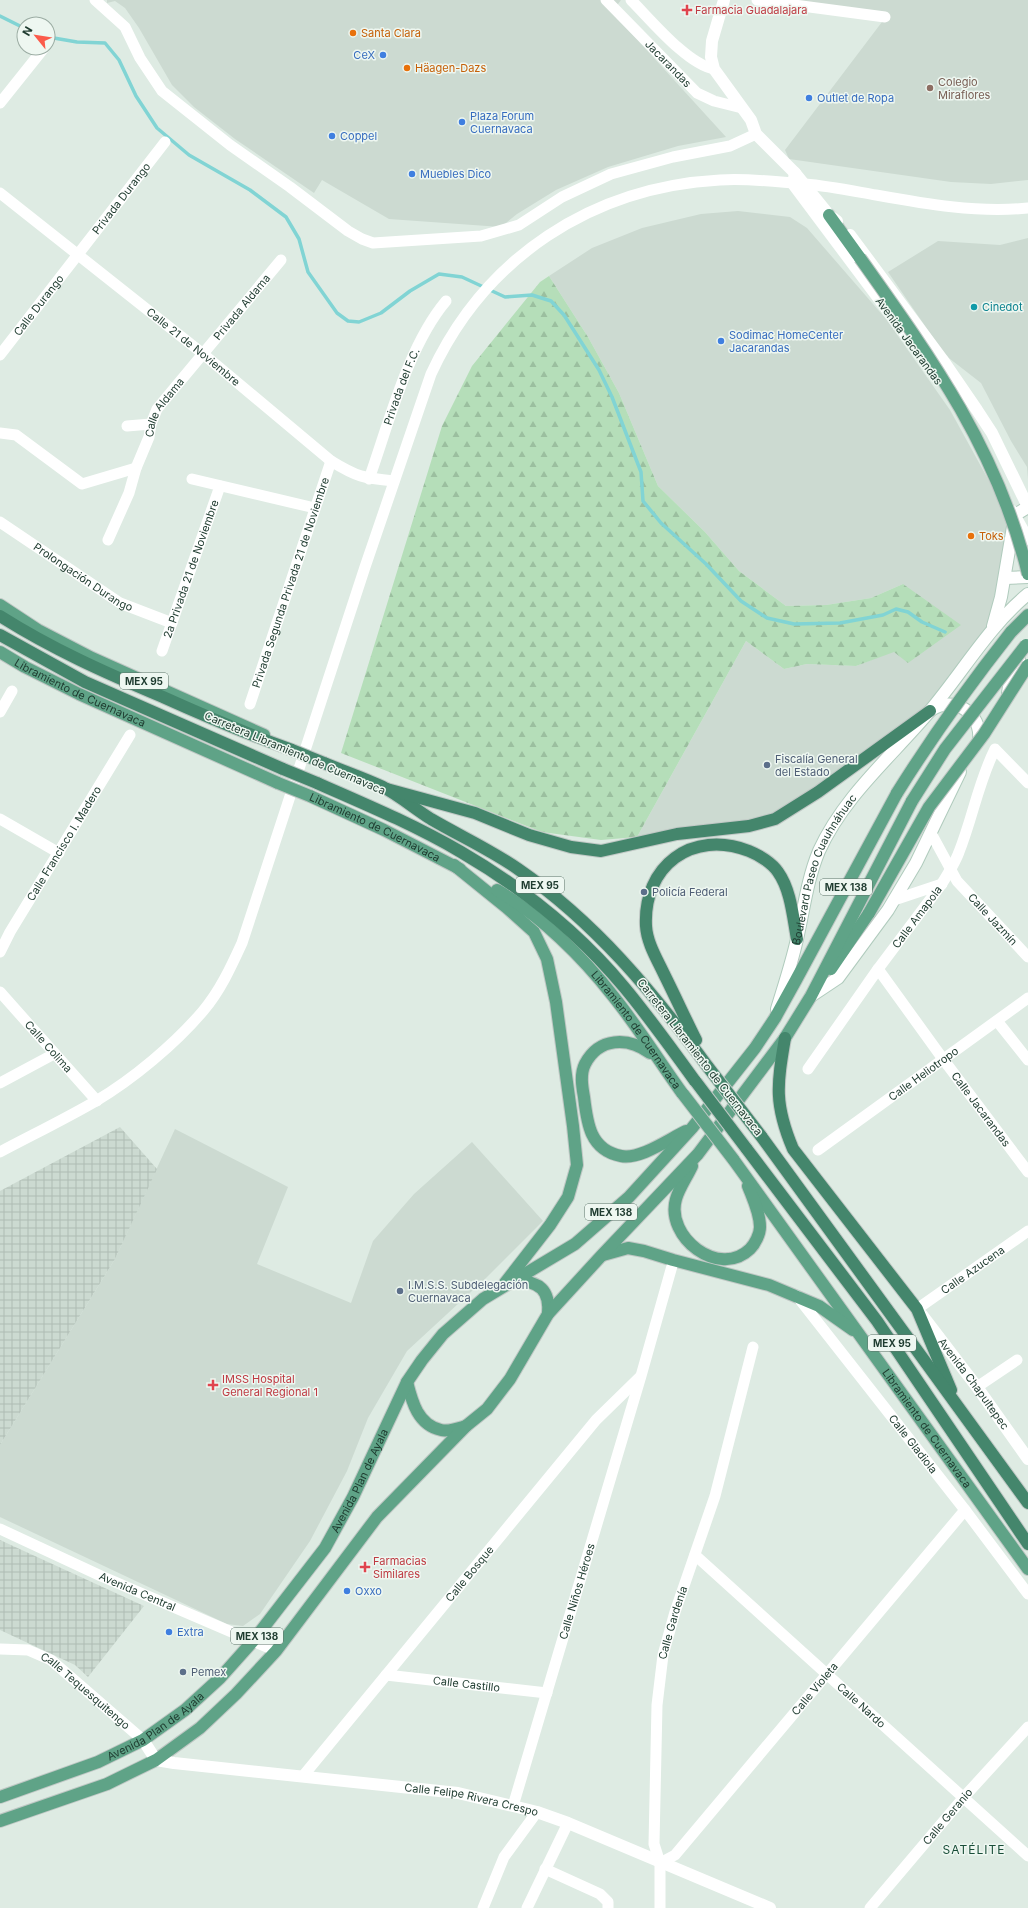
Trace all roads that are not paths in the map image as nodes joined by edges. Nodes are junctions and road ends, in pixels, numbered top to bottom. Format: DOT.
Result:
graph roads {
  1 [pos="95,0"];
  2 [pos="606,0"];
  3 [pos="631,0"];
  4 [pos="724,0"];
  5 [pos="757,0"];
  6 [pos="885,17"];
  7 [pos="38,56"];
  8 [pos="714,70"];
  9 [pos="0,103"];
  10 [pos="742,108"];
  11 [pos="756,134"];
  12 [pos="165,142"];
  13 [pos="798,180"];
  14 [pos="0,193"];
  15 [pos="1028,208"];
  16 [pos="829,215"];
  17 [pos="77,255"];
  18 [pos="281,260"];
  19 [pos="446,301"];
  20 [pos="202,353"];
  21 [pos="0,355"];
  22 [pos="151,424"];
  23 [pos="127,426"];
  24 [pos="989,429"];
  25 [pos="0,433"];
  26 [pos="973,438"];
  27 [pos="331,461"];
  28 [pos="136,468"];
  29 [pos="192,479"];
  30 [pos="369,479"];
  31 [pos="394,480"];
  32 [pos="220,486"];
  33 [pos="1028,507"];
  34 [pos="315,508"];
  35 [pos="1015,515"];
  36 [pos="0,522"];
  37 [pos="1028,539"];
  38 [pos="108,540"];
  39 [pos="1028,576"];
  40 [pos="1005,578"];
  41 [pos="1028,594"];
  42 [pos="0,605"];
  43 [pos="1028,615"];
  44 [pos="0,616"];
  45 [pos="172,623"];
  46 [pos="992,629"];
  47 [pos="0,635"];
  48 [pos="1028,643"];
  49 [pos="1028,647"];
  50 [pos="162,651"];
  51 [pos="0,652"];
  52 [pos="1028,664"];
  53 [pos="1010,689"];
  54 [pos="12,691"];
  55 [pos="250,704"];
  56 [pos="930,711"];
  57 [pos="0,712"];
  58 [pos="130,735"];
  59 [pos="980,740"];
  60 [pos="292,750"];
  61 [pos="1028,782"];
  62 [pos="383,788"];
  63 [pos="0,819"];
  64 [pos="931,833"];
  65 [pos="59,853"];
  66 [pos="454,865"];
  67 [pos="950,870"];
  68 [pos="957,881"];
  69 [pos="941,884"];
  70 [pos="894,900"];
  71 [pos="797,939"];
  72 [pos="0,952"];
  73 [pos="1028,958"];
  74 [pos="878,969"];
  75 [pos="0,992"];
  76 [pos="811,996"];
  77 [pos="1028,998"];
  78 [pos="775,1018"];
  79 [pos="997,1021"];
  80 [pos="785,1038"];
  81 [pos="54,1054"];
  82 [pos="656,1057"];
  83 [pos="943,1060"];
  84 [pos="1028,1060"];
  85 [pos="708,1067"];
  86 [pos="808,1069"];
  87 [pos="0,1083"];
  88 [pos="97,1100"];
  89 [pos="692,1128"];
  90 [pos="818,1150"];
  91 [pos="0,1152"];
  92 [pos="698,1154"];
  93 [pos="737,1164"];
  94 [pos="1028,1172"];
  95 [pos="1028,1231"];
  96 [pos="602,1255"];
  97 [pos="672,1266"];
  98 [pos="516,1280"];
  99 [pos="502,1286"];
  100 [pos="796,1295"];
  101 [pos="917,1309"];
  102 [pos="548,1314"];
  103 [pos="862,1336"];
  104 [pos="753,1347"];
  105 [pos="1017,1360"];
  106 [pos="641,1376"];
  107 [pos="408,1382"];
  108 [pos="977,1387"];
  109 [pos="959,1408"];
  110 [pos="466,1426"];
  111 [pos="1028,1459"];
  112 [pos="1028,1503"];
  113 [pos="965,1510"];
  114 [pos="0,1529"];
  115 [pos="1028,1544"];
  116 [pos="695,1555"];
  117 [pos="1028,1569"];
  118 [pos="1028,1594"];
  119 [pos="253,1641"];
  120 [pos="0,1650"];
  121 [pos="276,1651"];
  122 [pos="826,1674"];
  123 [pos="386,1675"];
  124 [pos="547,1693"];
  125 [pos="1028,1727"];
  126 [pos="144,1740"];
  127 [pos="156,1760"];
  128 [pos="303,1776"];
  129 [pos="0,1797"];
  130 [pos="964,1797"];
  131 [pos="513,1806"];
  132 [pos="537,1812"];
  133 [pos="0,1821"];
  134 [pos="568,1824"];
  135 [pos="1028,1856"];
  136 [pos="660,1863"];
  137 [pos="544,1869"];
  138 [pos="483,1908"];
  139 [pos="527,1908"];
  140 [pos="608,1908"];
  141 [pos="660,1908"];
  142 [pos="770,1908"];
  143 [pos="870,1908"];
  1 -- 11 [label="street"];
  2 -- 10 [label="street, Jacarandas"];
  3 -- 8 [label="street, Jacarandas"];
  4 -- 8 [label="street"];
  5 -- 6 [label="street"];
  7 -- 9 [label="street"];
  8 -- 10 [label="street, Avenida Jacarandas"];
  10 -- 11 [label="street, Avenida Jacarandas"];
  11 -- 13 [label="street, Avenida Jacarandas"];
  12 -- 17 [label="street, Privada Durango"];
  13 -- 15 [label="street"];
  13 -- 16 [label="street, Avenida Jacarandas"];
  13 -- 26 [label="street, Avenida Jacarandas"];
  13 -- 31 [label="street"];
  14 -- 17 [label="street, Calle 21 de Noviembre"];
  16 -- 24 [label="street, Avenida Jacarandas"];
  16 -- 39 [label="main road, bridge"];
  17 -- 20 [label="street, Calle 21 de Noviembre"];
  17 -- 21 [label="street, Calle Durango"];
  18 -- 20 [label="street, Privada Aldama"];
  19 -- 30 [label="street, Privada del F.C."];
  20 -- 22 [label="street, Calle Aldama"];
  20 -- 27 [label="street, Calle 21 de Noviembre"];
  22 -- 23 [label="street"];
  22 -- 28 [label="street, Calle Aldama"];
  24 -- 26 [label="street"];
  24 -- 33 [label="street, Avenida Jacarandas"];
  25 -- 28 [label="street"];
  26 -- 35 [label="street, Avenida Jacarandas"];
  27 -- 30 [label="street, Calle 21 de Noviembre"];
  27 -- 34 [label="street, Privada Segunda Privada 21 de Noviembre"];
  28 -- 38 [label="street"];
  29 -- 32 [label="street, 2a Privada 21 de Noviembre"];
  30 -- 31 [label="street, Calle 21 de Noviembre"];
  31 -- 88 [label="street"];
  32 -- 34 [label="street, 2a Privada 21 de Noviembre"];
  32 -- 45 [label="street, 2a Privada 21 de Noviembre"];
  33 -- 35 [label="street"];
  34 -- 55 [label="street, Privada Segunda Privada 21 de Noviembre"];
  35 -- 37 [label="street, Avenida Jacarandas"];
  35 -- 40 [label="street"];
  36 -- 45 [label="street, Prolongación Durango"];
  39 -- 40 [label="street"];
  40 -- 46 [label="street"];
  41 -- 46 [label="street, Boulevard Paseo Cuauhnáhuac / MEX 138"];
  42 -- 60 [label="main road, MEX 95"];
  43 -- 78 [label="main road, Boulevard Paseo Cuauhnáhuac / MEX 138, bridge"];
  44 -- 60 [label="highway, Carretera Libramiento de Cuernavaca / MEX 95"];
  45 -- 50 [label="street, 2a Privada 21 de Noviembre"];
  46 -- 56 [label="street, Boulevard Paseo Cuauhnáhuac / MEX 138"];
  47 -- 115 [label="highway, Carretera Libramiento de Cuernavaca / MEX 95, bridge"];
  48 -- 76 [label="main road, MEX 138, bridge"];
  49 -- 53 [label="street"];
  51 -- 66 [label="main road, Libramiento de Cuernavaca / MEX 95, bridge"];
  52 -- 53 [label="street, MEX 138, bridge"];
  52 -- 76 [label="main road, bridge"];
  53 -- 59 [label="street, MEX 138"];
  54 -- 57 [label="street"];
  56 -- 59 [label="street"];
  56 -- 62 [label="highway"];
  56 -- 71 [label="street, Boulevard Paseo Cuauhnáhuac / MEX 138"];
  58 -- 65 [label="street, Calle Francisco I. Madero"];
  59 -- 64 [label="street, MEX 138"];
  60 -- 62 [label="highway, Carretera Libramiento de Cuernavaca / MEX 95, bridge"];
  61 -- 67 [label="street, Calle Amapola"];
  62 -- 85 [label="highway, Carretera Libramiento de Cuernavaca / MEX 95"];
  63 -- 65 [label="street"];
  64 -- 67 [label="street, Calle Jazmín"];
  64 -- 70 [label="street, MEX 138"];
  65 -- 72 [label="street, Calle Francisco I. Madero"];
  66 -- 82 [label="main road, Libramiento de Cuernavaca / MEX 95"];
  66 -- 99 [label="main road"];
  67 -- 68 [label="street, Calle Jazmín"];
  67 -- 69 [label="street, Calle Amapola"];
  68 -- 69 [label="street"];
  68 -- 73 [label="street, Calle Jazmín"];
  69 -- 70 [label="street"];
  69 -- 74 [label="street, Calle Amapola"];
  70 -- 76 [label="street, MEX 138"];
  71 -- 78 [label="street, Boulevard Paseo Cuauhnáhuac / MEX 138"];
  71 -- 85 [label="highway"];
  74 -- 83 [label="street, Calle Jacarandas"];
  74 -- 86 [label="street, Calle Amapola"];
  75 -- 81 [label="street, Calle Colima"];
  76 -- 80 [label="main road, MEX 138"];
  77 -- 79 [label="street, Calle Heliotropo"];
  78 -- 89 [label="main road, Boulevard Paseo Cuauhnáhuac / MEX 138"];
  79 -- 83 [label="street, Calle Heliotropo"];
  79 -- 84 [label="street"];
  80 -- 92 [label="main road, MEX 138"];
  80 -- 101 [label="highway"];
  81 -- 87 [label="street"];
  81 -- 88 [label="street, Calle Colima"];
  82 -- 89 [label="main road"];
  82 -- 93 [label="main road, Libramiento de Cuernavaca / MEX 95, bridge"];
  83 -- 90 [label="street, Calle Heliotropo"];
  83 -- 94 [label="street, Calle Jacarandas"];
  85 -- 109 [label="highway, Carretera Libramiento de Cuernavaca / MEX 95, bridge"];
  88 -- 91 [label="street"];
  89 -- 98 [label="main road, Avenida Plan de Ayala / MEX 138"];
  92 -- 93 [label="main road"];
  92 -- 96 [label="main road, MEX 138"];
  93 -- 103 [label="main road, Libramiento de Cuernavaca / MEX 95"];
  95 -- 101 [label="street, Calle Azucena"];
  96 -- 100 [label="main road"];
  96 -- 102 [label="main road, MEX 138"];
  97 -- 106 [label="street, Calle Niños Héroes"];
  98 -- 99 [label="main road, Avenida Plan de Ayala / MEX 138"];
  98 -- 102 [label="main road"];
  99 -- 107 [label="main road, Avenida Plan de Ayala / MEX 138"];
  100 -- 103 [label="main road"];
  100 -- 113 [label="street, Calle Gladiola"];
  101 -- 108 [label="street, Avenida Chapultepec"];
  101 -- 109 [label="highway"];
  102 -- 110 [label="main road, MEX 138"];
  103 -- 117 [label="main road, Libramiento de Cuernavaca / MEX 95"];
  104 -- 116 [label="street, Calle Gardenía"];
  105 -- 108 [label="street"];
  106 -- 123 [label="street, Calle Bosque"];
  106 -- 124 [label="street, Calle Niños Héroes"];
  107 -- 110 [label="main road"];
  107 -- 119 [label="main road, Avenida Plan de Ayala / MEX 138"];
  108 -- 111 [label="street, Avenida Chapultepec"];
  109 -- 112 [label="highway, Carretera Libramiento de Cuernavaca / MEX 95"];
  110 -- 121 [label="main road, MEX 138"];
  113 -- 118 [label="street, Calle Gladiola"];
  113 -- 122 [label="street, Calle Violeta"];
  114 -- 119 [label="street, Avenida Central"];
  116 -- 122 [label="street, Calle Nardo"];
  116 -- 136 [label="street, Calle Gardenía"];
  119 -- 121 [label="street, Avenida Central"];
  119 -- 126 [label="main road, Avenida Plan de Ayala / MEX 138"];
  120 -- 126 [label="street, Calle Tequesquitengo"];
  121 -- 127 [label="main road, MEX 138"];
  122 -- 130 [label="street, Calle Nardo"];
  122 -- 136 [label="street, Calle Violeta"];
  123 -- 124 [label="street, Calle Castillo"];
  123 -- 128 [label="street, Calle Bosque"];
  124 -- 131 [label="street, Calle Niños Héroes"];
  125 -- 130 [label="street, Calle Geranio"];
  126 -- 127 [label="street, Calle Tequesquitengo"];
  126 -- 129 [label="main road, Avenida Plan de Ayala / MEX 138"];
  127 -- 128 [label="street, Calle Felipe Rivera Crespo"];
  127 -- 133 [label="main road, MEX 138"];
  128 -- 131 [label="street, Calle Felipe Rivera Crespo"];
  130 -- 135 [label="street, Calle Nardo"];
  130 -- 143 [label="street, Calle Geranio"];
  131 -- 132 [label="street, Calle Felipe Rivera Crespo"];
  132 -- 134 [label="street, Calle Felipe Rivera Crespo"];
  132 -- 138 [label="street"];
  134 -- 136 [label="street, Calle Felipe Rivera Crespo"];
  134 -- 137 [label="street"];
  136 -- 141 [label="street, Calle Gardenía"];
  136 -- 142 [label="street, Calle Felipe Rivera Crespo"];
  137 -- 139 [label="street"];
  137 -- 140 [label="street"];
}
